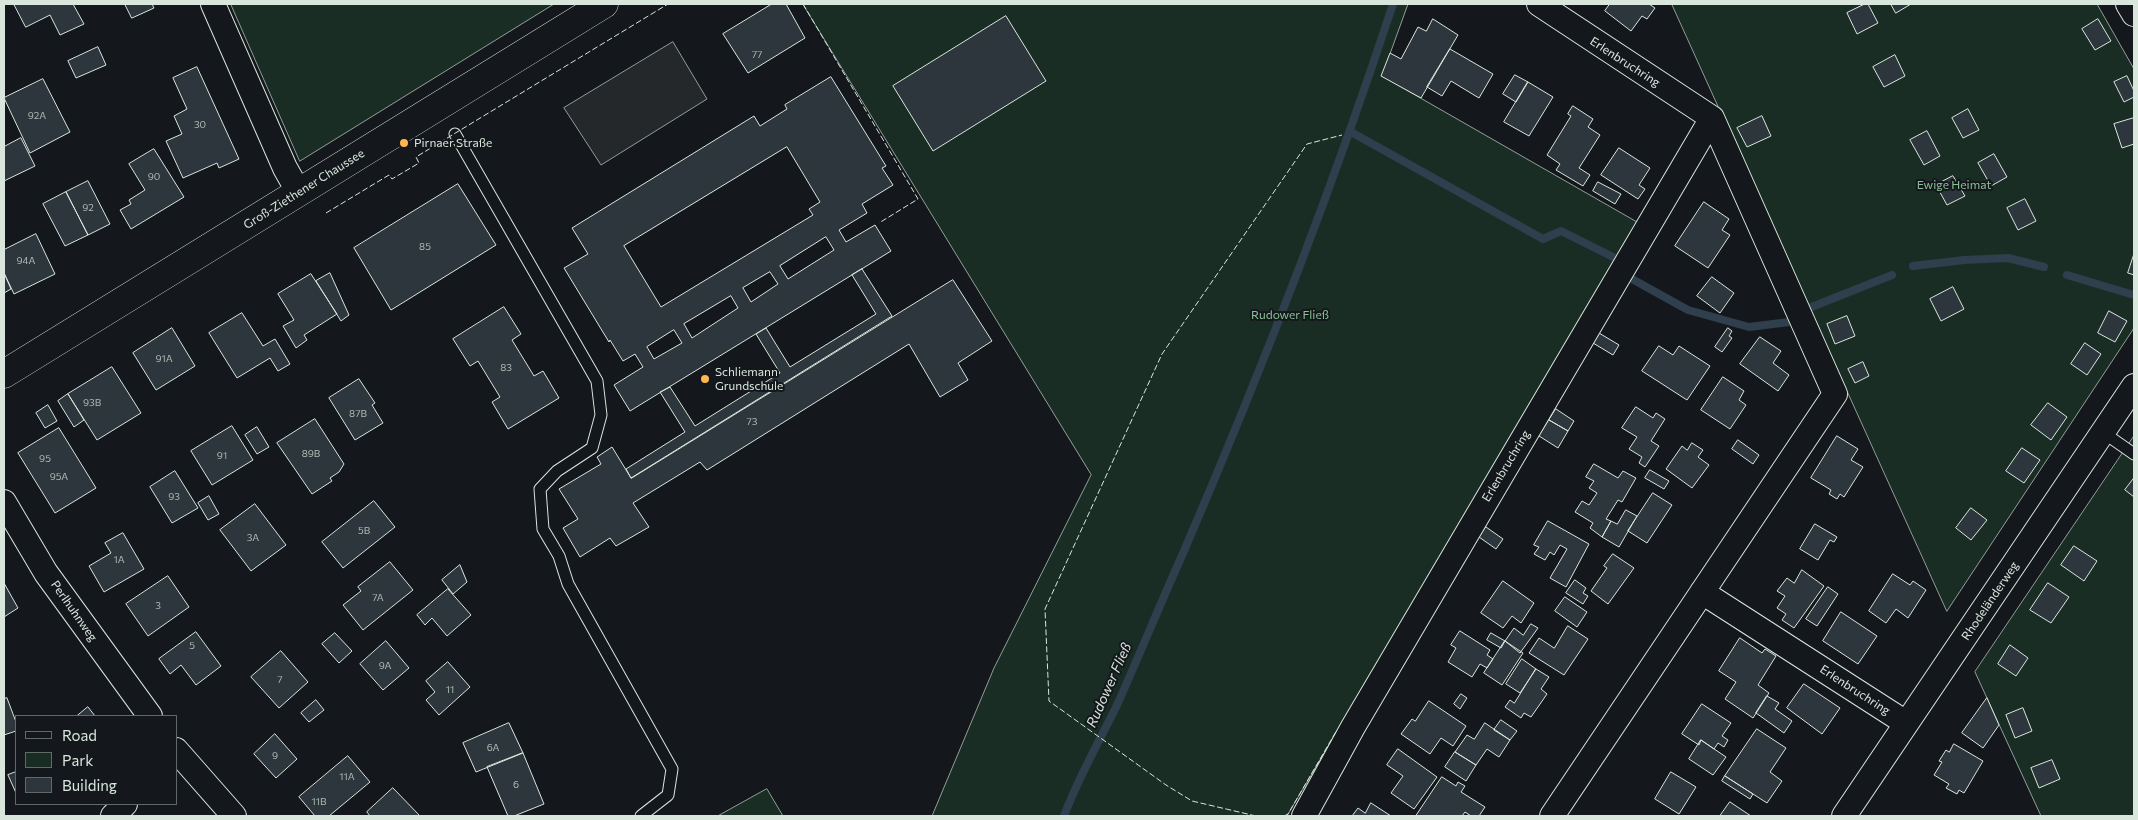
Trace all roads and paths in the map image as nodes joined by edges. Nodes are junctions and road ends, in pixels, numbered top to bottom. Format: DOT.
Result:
graph roads {
  1 [pos="213,4"];
  2 [pos="604,4"];
  3 [pos="1539,4"];
  4 [pos="2128,4"];
  5 [pos="2134,14"];
  6 [pos="1712,118"];
  7 [pos="455,134"];
  8 [pos="298,191"];
  9 [pos="4,374"];
  10 [pos="2134,386"];
  11 [pos="2104,434"];
  12 [pos="2134,454"];
  13 [pos="4,502"];
  14 [pos="1702,592"];
  15 [pos="149,715"];
  16 [pos="1906,723"];
  17 [pos="178,752"];
  18 [pos="124,805"];
  19 [pos="114,816"];
  20 [pos="234,816"];
  21 [pos="641,816"];
  22 [pos="1304,816"];
  23 [pos="1552,816"];
  24 [pos="1844,816"];
  1 -- 8 [label="street"];
  2 -- 8 [label="street, Groß-Ziethener Chaussee"];
  3 -- 6 [label="street, Erlenbruchring"];
  4 -- 5 [label="street"];
  6 -- 14 [label="street"];
  6 -- 22 [label="street, Erlenbruchring"];
  7 -- 21 [label="lane"];
  8 -- 9 [label="street, Groß-Ziethener Chaussee"];
  10 -- 11 [label="street, Rhodeländerweg"];
  11 -- 12 [label="lane"];
  11 -- 16 [label="street, Rhodeländerweg"];
  13 -- 15 [label="street, Perlhuhnweg"];
  14 -- 16 [label="street, Erlenbruchring"];
  14 -- 23 [label="street"];
  16 -- 24 [label="street, Rhodeländerweg"];
  17 -- 20 [label="street"];
  18 -- 19 [label="street"];
}
